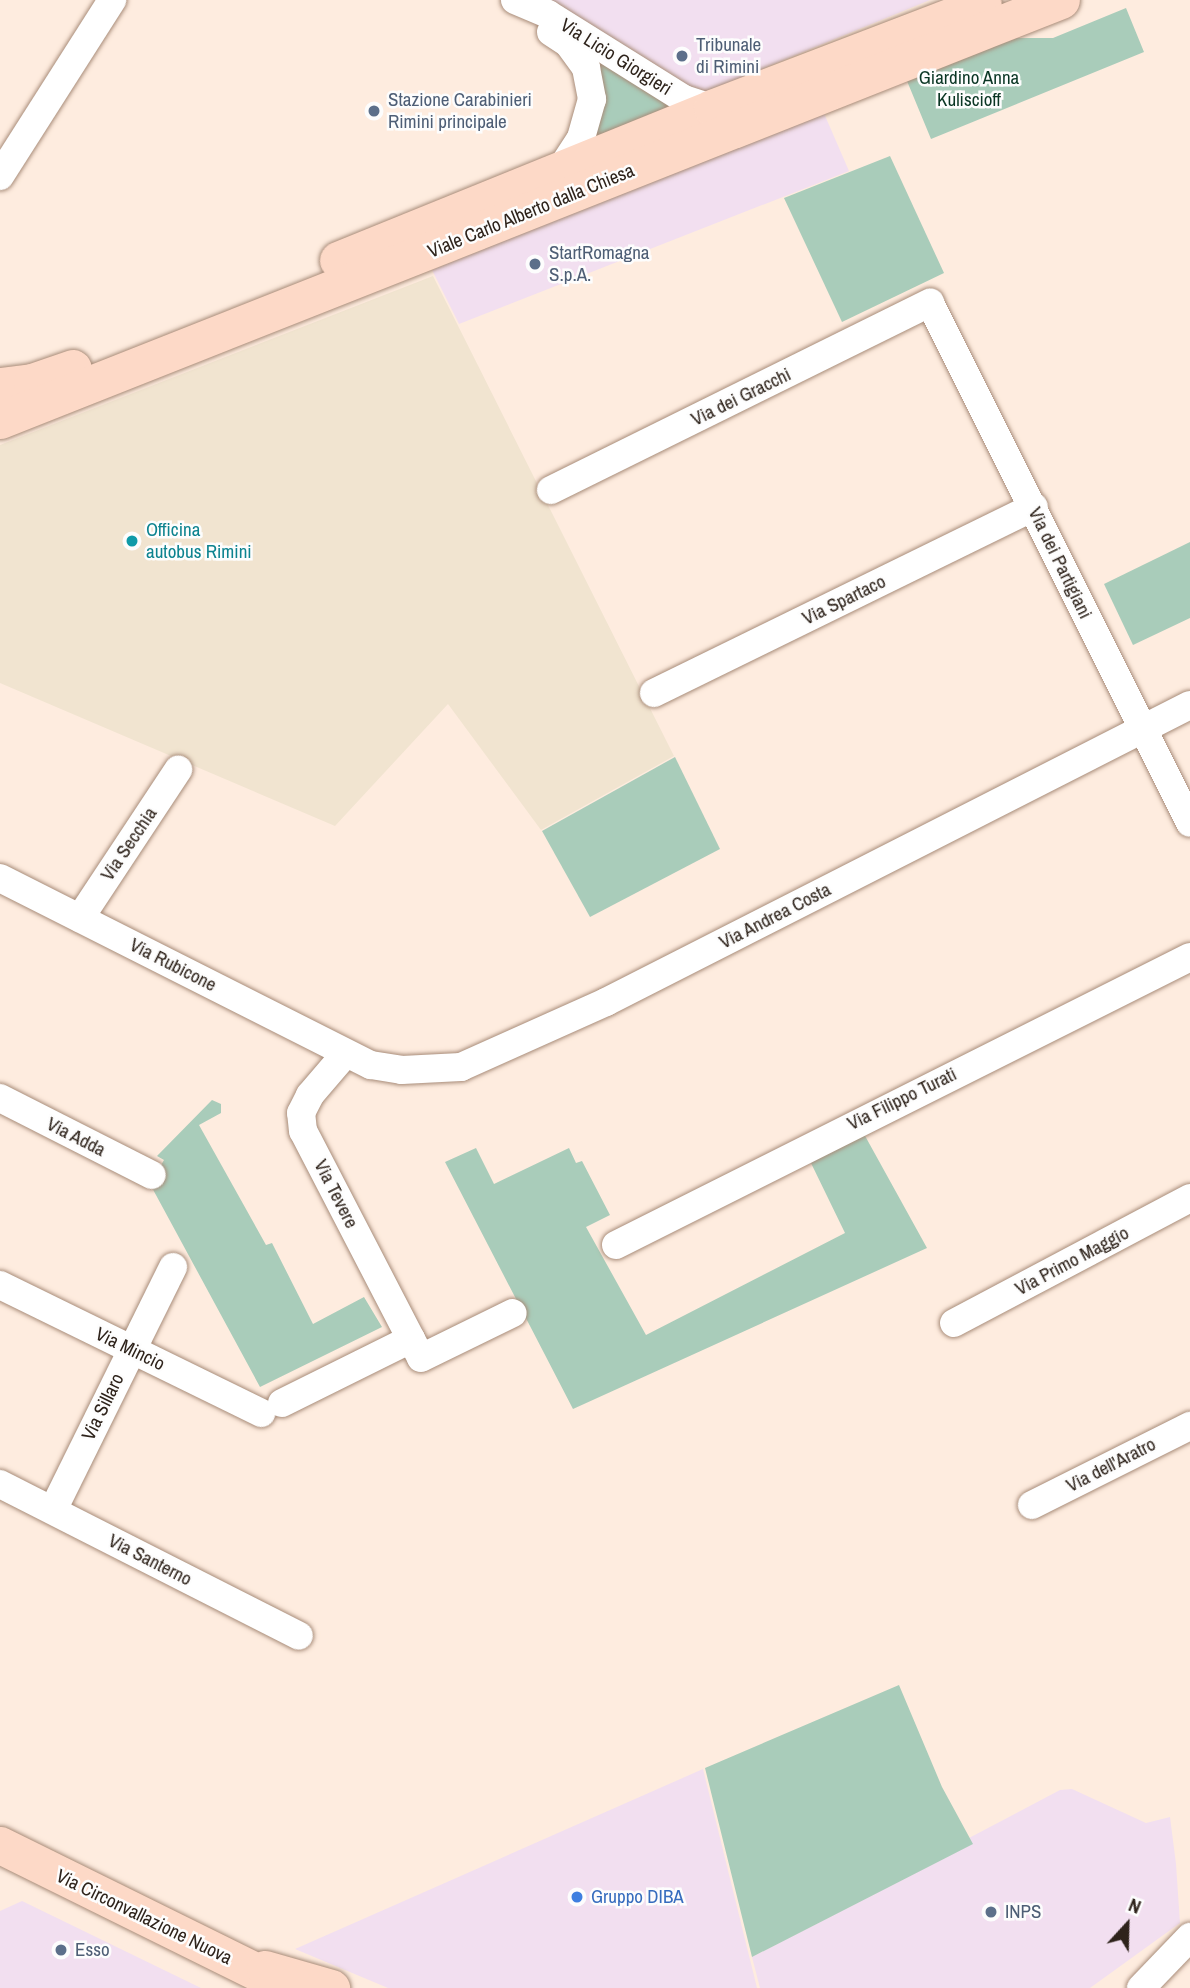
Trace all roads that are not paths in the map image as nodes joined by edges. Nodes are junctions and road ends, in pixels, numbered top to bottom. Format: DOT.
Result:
graph roads {
  1 [pos="112,0"];
  2 [pos="994,0"];
  3 [pos="1061,0"];
  4 [pos="518,2"];
  5 [pos="712,108"];
  6 [pos="561,169"];
  7 [pos="0,176"];
  8 [pos="930,303"];
  9 [pos="159,345"];
  10 [pos="0,386"];
  11 [pos="0,420"];
  12 [pos="551,490"];
  13 [pos="1034,507"];
  14 [pos="654,693"];
  15 [pos="1190,705"];
  16 [pos="1140,729"];
  17 [pos="178,770"];
  18 [pos="1190,823"];
  19 [pos="0,878"];
  20 [pos="80,918"];
  21 [pos="1190,957"];
  22 [pos="346,1054"];
  23 [pos="0,1098"];
  24 [pos="152,1175"];
  25 [pos="1190,1198"];
  26 [pos="616,1245"];
  27 [pos="173,1266"];
  28 [pos="0,1285"];
  29 [pos="513,1313"];
  30 [pos="954,1323"];
  31 [pos="411,1339"];
  32 [pos="132,1349"];
  33 [pos="1190,1426"];
  34 [pos="0,1484"];
  35 [pos="1032,1504"];
  36 [pos="52,1510"];
  37 [pos="299,1636"];
  38 [pos="0,1845"];
  39 [pos="0,1873"];
  40 [pos="1190,1937"];
  41 [pos="1190,1963"];
  42 [pos="238,1977"];
  43 [pos="289,1988"];
  44 [pos="331,1988"];
  45 [pos="1140,1988"];
  46 [pos="1147,1988"];
  1 -- 7 [label="street"];
  2 -- 5 [label="main road, Viale Carlo Alberto dalla Chiesa"];
  3 -- 9 [label="main road, Viale Carlo Alberto dalla Chiesa"];
  4 -- 5 [label="street, Via Licio Giorgieri"];
  4 -- 6 [label="street, Via Licio Giorgieri"];
  5 -- 6 [label="main road, Viale Carlo Alberto dalla Chiesa"];
  6 -- 9 [label="main road, Viale Carlo Alberto dalla Chiesa"];
  8 -- 12 [label="street, Via dei Gracchi"];
  8 -- 13 [label="street, Via dei Partigiani"];
  9 -- 10 [label="main road, Viale Carlo Alberto dalla Chiesa"];
  9 -- 11 [label="main road, Viale Carlo Alberto dalla Chiesa"];
  13 -- 14 [label="street, Via Spartaco"];
  13 -- 16 [label="street, Via dei Partigiani"];
  15 -- 16 [label="street, Via Andrea Costa"];
  16 -- 18 [label="street, Via dei Partigiani"];
  16 -- 22 [label="street, Via Andrea Costa"];
  17 -- 20 [label="street, Via Secchia"];
  19 -- 20 [label="street, Via Rubicone"];
  20 -- 22 [label="street, Via Rubicone"];
  21 -- 26 [label="street, Via Filippo Turati"];
  22 -- 31 [label="street, Via Tevere"];
  23 -- 24 [label="street, Via Adda"];
  25 -- 30 [label="street, Via Primo Maggio"];
  27 -- 32 [label="street, Via Sillaro"];
  28 -- 32 [label="street, Via Mincio"];
  29 -- 31 [label="street"];
  31 -- 32 [label="street, Via Mincio"];
  32 -- 36 [label="street, Via Sillaro"];
  33 -- 35 [label="street, Via dell'Aratro"];
  34 -- 36 [label="street, Via Santerno"];
  36 -- 37 [label="street, Via Santerno"];
  38 -- 42 [label="main road, Via Circonvallazione Nuova"];
  39 -- 42 [label="main road, Via Circonvallazione Nuova"];
  40 -- 45 [label="street"];
  41 -- 46 [label="street"];
  42 -- 43 [label="main road, Via Circonvallazione Nuova"];
  42 -- 44 [label="main road"];
}
